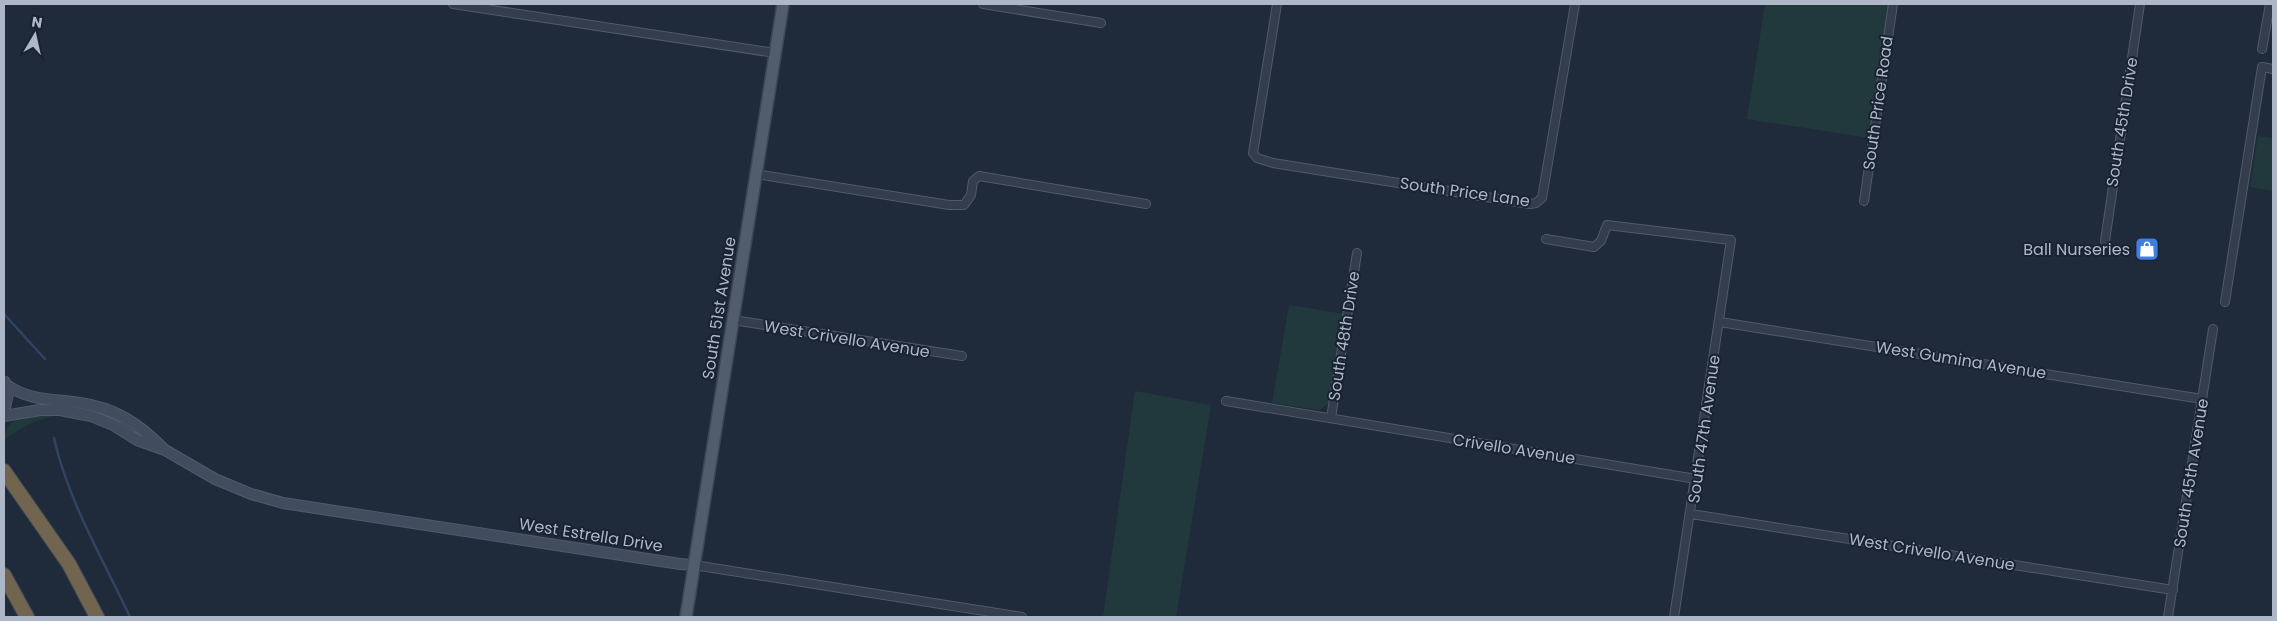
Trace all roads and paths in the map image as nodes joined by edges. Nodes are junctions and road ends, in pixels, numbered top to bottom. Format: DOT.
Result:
graph roads {
  1 [pos="453,4"];
  2 [pos="783,4"];
  3 [pos="983,4"];
  4 [pos="1277,4"];
  5 [pos="1575,4"];
  6 [pos="1893,4"];
  7 [pos="2140,4"];
  8 [pos="2270,4"];
  9 [pos="1101,23"];
  10 [pos="2262,49"];
  11 [pos="775,54"];
  12 [pos="2273,69"];
  13 [pos="756,174"];
  14 [pos="1864,201"];
  15 [pos="1146,204"];
  16 [pos="1546,239"];
  17 [pos="2105,241"];
  18 [pos="1357,253"];
  19 [pos="2226,302"];
  20 [pos="733,320"];
  21 [pos="1720,322"];
  22 [pos="2213,329"];
  23 [pos="962,356"];
  24 [pos="5,382"];
  25 [pos="2202,399"];
  26 [pos="1226,401"];
  27 [pos="4,414"];
  28 [pos="1332,418"];
  29 [pos="165,450"];
  30 [pos="4,471"];
  31 [pos="1696,479"];
  32 [pos="1691,514"];
  33 [pos="694,564"];
  34 [pos="4,575"];
  35 [pos="2173,590"];
  36 [pos="27,617"];
  37 [pos="97,617"];
  38 [pos="686,617"];
  39 [pos="1022,617"];
  40 [pos="1674,617"];
  41 [pos="2168,617"];
  1 -- 11 [label="street"];
  2 -- 11 [label="main road, South 51st Avenue"];
  3 -- 9 [label="street"];
  4 -- 5 [label="street, South Price Lane"];
  6 -- 14 [label="street, South Price Road"];
  7 -- 17 [label="street, South 45th Drive"];
  8 -- 10 [label="street"];
  11 -- 13 [label="main road, South 51st Avenue"];
  12 -- 19 [label="street"];
  13 -- 15 [label="street"];
  13 -- 20 [label="main road, South 51st Avenue"];
  16 -- 21 [label="street, South 47th Avenue"];
  18 -- 28 [label="street, South 48th Drive"];
  20 -- 23 [label="street, West Crivello Avenue"];
  20 -- 33 [label="main road, South 51st Avenue"];
  21 -- 25 [label="street, West Gumina Avenue"];
  21 -- 31 [label="street, South 47th Avenue"];
  22 -- 25 [label="street, South 45th Avenue"];
  24 -- 27 [label="main road, West Estrella Drive"];
  24 -- 29 [label="main road, West Estrella Drive"];
  25 -- 35 [label="street, South 45th Avenue"];
  26 -- 28 [label="street"];
  27 -- 29 [label="main road, West Estrella Drive"];
  28 -- 31 [label="street, Crivello Avenue"];
  29 -- 33 [label="main road, West Estrella Drive"];
  30 -- 37 [label="highway"];
  31 -- 32 [label="street, South 47th Avenue"];
  32 -- 35 [label="street, West Crivello Avenue"];
  32 -- 40 [label="street, South 47th Avenue"];
  33 -- 38 [label="main road, South 51st Avenue"];
  33 -- 39 [label="street, West Estrella Drive"];
  34 -- 36 [label="highway"];
  35 -- 41 [label="street, South 45th Avenue"];
}
